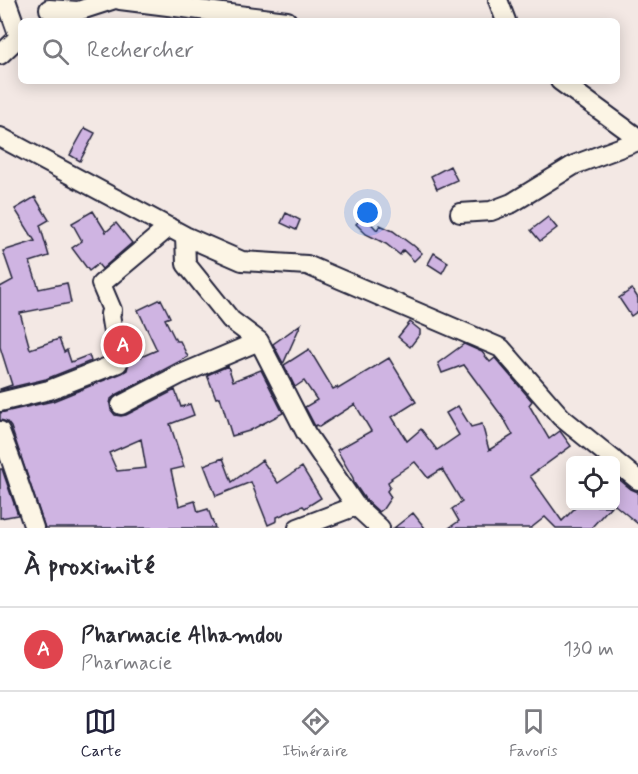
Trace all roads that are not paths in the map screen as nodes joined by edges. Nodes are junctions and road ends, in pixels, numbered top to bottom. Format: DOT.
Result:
graph roads {
  1 [pos="6,0"];
  2 [pos="112,0"];
  3 [pos="120,0"];
  4 [pos="498,0"];
  5 [pos="48,10"];
  6 [pos="263,18"];
  7 [pos="505,18"];
  8 [pos="18,31"];
  9 [pos="18,38"];
  10 [pos="0,55"];
  11 [pos="564,84"];
  12 [pos="0,137"];
  13 [pos="638,139"];
  14 [pos="460,213"];
  15 [pos="177,232"];
  16 [pos="259,341"];
  17 [pos="0,402"];
  18 [pos="121,405"];
  19 [pos="0,431"];
  20 [pos="609,456"];
  21 [pos="620,465"];
  22 [pos="638,480"];
  23 [pos="356,506"];
  24 [pos="34,528"];
  25 [pos="298,528"];
  26 [pos="380,528"];
  1 -- 8 [label="street"];
  2 -- 5 [label="street"];
  3 -- 6 [label="street"];
  4 -- 7 [label="street"];
  9 -- 10 [label="street"];
  11 -- 13 [label="street"];
  12 -- 15 [label="street"];
  13 -- 14 [label="street"];
  15 -- 16 [label="street"];
  15 -- 17 [label="street"];
  15 -- 20 [label="street"];
  16 -- 18 [label="street"];
  16 -- 23 [label="street"];
  19 -- 24 [label="street"];
  21 -- 22 [label="street"];
  23 -- 25 [label="street"];
  23 -- 26 [label="street"];
}
